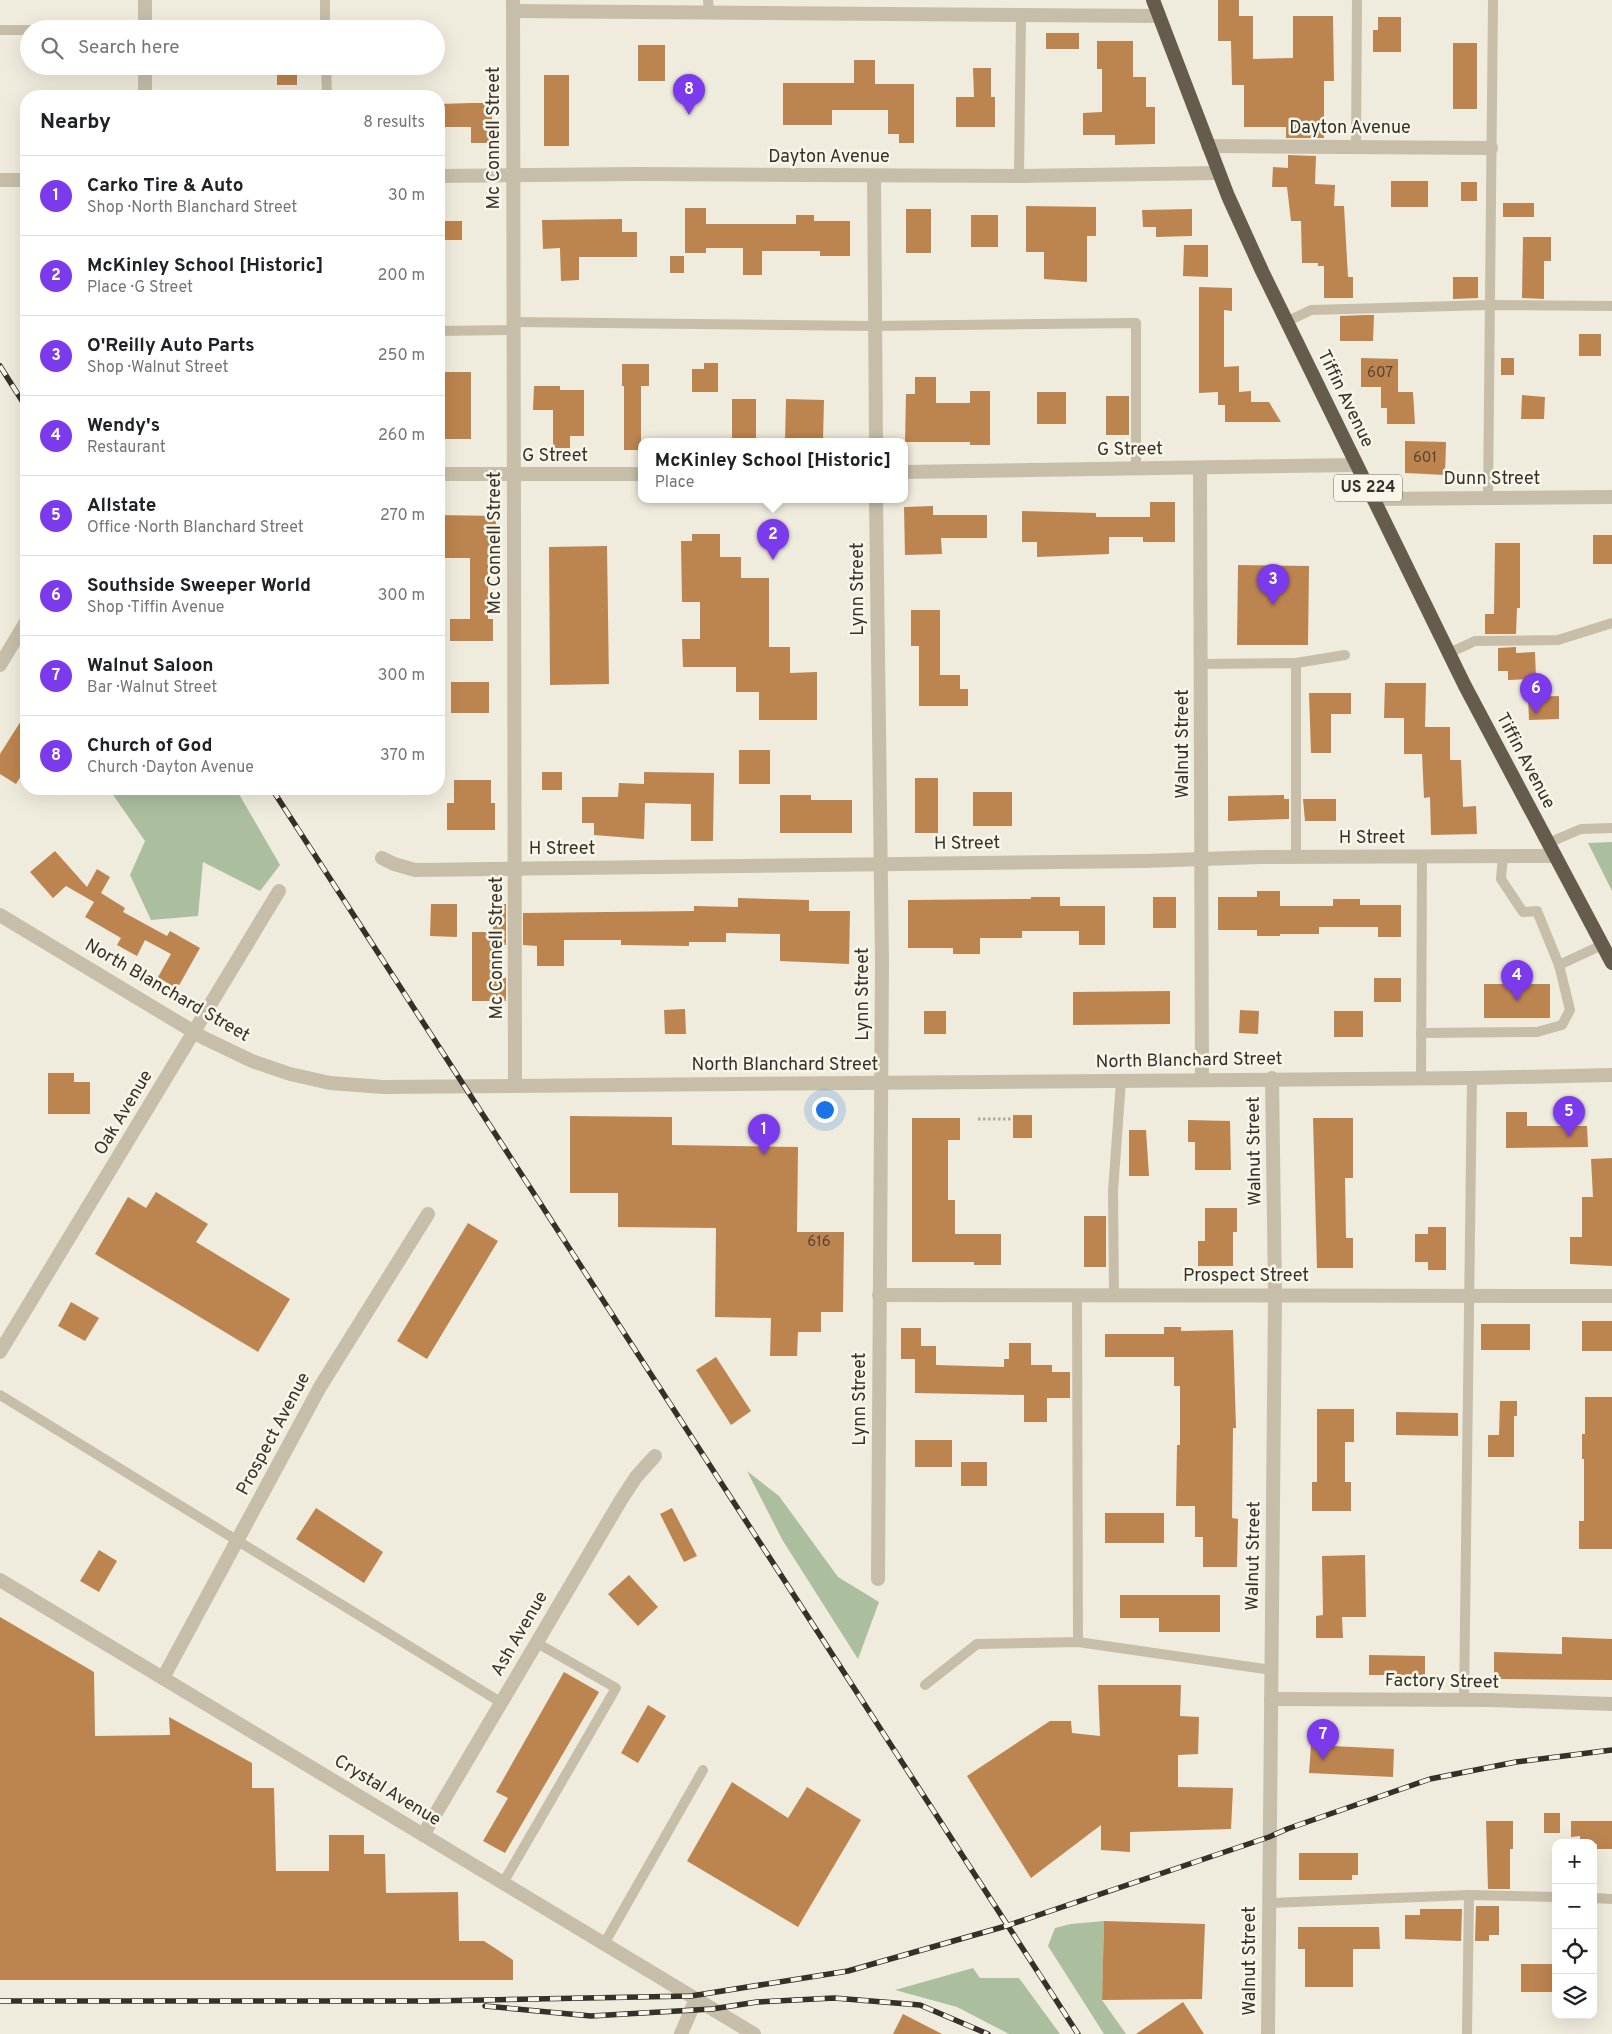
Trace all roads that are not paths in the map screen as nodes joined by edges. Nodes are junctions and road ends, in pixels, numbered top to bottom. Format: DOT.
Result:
graph roads {
  1 [pos="145,0"];
  2 [pos="325,0"];
  3 [pos="1153,0"];
  4 [pos="1357,0"];
  5 [pos="1493,0"];
  6 [pos="513,6"];
  7 [pos="708,6"];
  8 [pos="1021,15"];
  9 [pos="1159,16"];
  10 [pos="145,20"];
  11 [pos="325,20"];
  12 [pos="0,30"];
  13 [pos="20,30"];
  14 [pos="145,75"];
  15 [pos="326,75"];
  16 [pos="145,90"];
  17 [pos="327,90"];
  18 [pos="1208,146"];
  19 [pos="1356,147"];
  20 [pos="1491,148"];
  21 [pos="1219,173"];
  22 [pos="445,176"];
  23 [pos="512,176"];
  24 [pos="874,176"];
  25 [pos="1019,176"];
  26 [pos="0,180"];
  27 [pos="20,180"];
  28 [pos="1489,305"];
  29 [pos="1612,306"];
  30 [pos="1286,322"];
  31 [pos="513,326"];
  32 [pos="874,326"];
  33 [pos="445,330"];
  34 [pos="876,438"];
  35 [pos="1356,465"];
  36 [pos="1200,468"];
  37 [pos="1136,469"];
  38 [pos="908,472"];
  39 [pos="445,474"];
  40 [pos="638,474"];
  41 [pos="514,475"];
  42 [pos="1612,497"];
  43 [pos="1488,498"];
  44 [pos="1373,499"];
  45 [pos="876,503"];
  46 [pos="1612,623"];
  47 [pos="20,632"];
  48 [pos="1449,653"];
  49 [pos="1345,655"];
  50 [pos="1201,664"];
  51 [pos="1296,664"];
  52 [pos="0,666"];
  53 [pos="1612,828"];
  54 [pos="1548,844"];
  55 [pos="1503,856"];
  56 [pos="1555,856"];
  57 [pos="1296,857"];
  58 [pos="1422,857"];
  59 [pos="382,858"];
  60 [pos="1203,858"];
  61 [pos="881,863"];
  62 [pos="516,868"];
  63 [pos="279,891"];
  64 [pos="0,915"];
  65 [pos="1602,944"];
  66 [pos="1612,963"];
  67 [pos="1560,965"];
  68 [pos="194,1032"];
  69 [pos="1421,1033"];
  70 [pos="1612,1075"];
  71 [pos="1272,1078"];
  72 [pos="1421,1078"];
  73 [pos="1472,1078"];
  74 [pos="1202,1080"];
  75 [pos="1120,1081"];
  76 [pos="881,1083"];
  77 [pos="515,1086"];
  78 [pos="428,1214"];
  79 [pos="1077,1294"];
  80 [pos="1114,1294"];
  81 [pos="1275,1294"];
  82 [pos="879,1295"];
  83 [pos="1471,1295"];
  84 [pos="1612,1296"];
  85 [pos="1,1350"];
  86 [pos="0,1395"];
  87 [pos="655,1456"];
  88 [pos="237,1543"];
  89 [pos="878,1579"];
  90 [pos="0,1580"];
  91 [pos="1078,1642"];
  92 [pos="537,1643"];
  93 [pos="1272,1670"];
  94 [pos="163,1678"];
  95 [pos="925,1685"];
  96 [pos="1271,1699"];
  97 [pos="1464,1700"];
  98 [pos="502,1703"];
  99 [pos="1612,1704"];
  100 [pos="703,1770"];
  101 [pos="423,1835"];
  102 [pos="503,1883"];
  103 [pos="1470,1895"];
  104 [pos="1552,1897"];
  105 [pos="1597,1898"];
  106 [pos="1612,1899"];
  107 [pos="1269,1904"];
  108 [pos="604,1944"];
  109 [pos="696,1999"];
  110 [pos="681,2034"];
  111 [pos="754,2034"];
  112 [pos="1268,2034"];
  113 [pos="1467,2034"];
  1 -- 10 [label="street"];
  2 -- 11 [label="lane"];
  3 -- 9 [label="highway, Tiffin Avenue / US 224"];
  4 -- 19 [label="lane"];
  5 -- 20 [label="lane"];
  6 -- 7 [label="street"];
  6 -- 23 [label="street, Mc Connell Street"];
  7 -- 8 [label="street"];
  8 -- 9 [label="street"];
  8 -- 25 [label="lane"];
  9 -- 18 [label="highway, Tiffin Avenue / US 224"];
  12 -- 13 [label="lane"];
  14 -- 16 [label="street"];
  15 -- 17 [label="lane"];
  18 -- 19 [label="street, Dayton Avenue"];
  18 -- 21 [label="highway, Tiffin Avenue / US 224"];
  19 -- 20 [label="street, Dayton Avenue"];
  20 -- 28 [label="lane"];
  21 -- 25 [label="street, Dayton Avenue"];
  21 -- 30 [label="highway, Tiffin Avenue / US 224"];
  22 -- 23 [label="street, Dayton Avenue"];
  23 -- 24 [label="street, Dayton Avenue"];
  23 -- 31 [label="street, Mc Connell Street"];
  24 -- 25 [label="street, Dayton Avenue"];
  24 -- 32 [label="street"];
  26 -- 27 [label="street"];
  28 -- 29 [label="lane"];
  28 -- 30 [label="lane"];
  28 -- 43 [label="lane"];
  30 -- 35 [label="highway, Tiffin Avenue / US 224"];
  31 -- 32 [label="lane"];
  31 -- 33 [label="lane"];
  31 -- 41 [label="street, Mc Connell Street"];
  32 -- 34 [label="street"];
  32 -- 37 [label="lane"];
  35 -- 36 [label="street, G Street"];
  35 -- 44 [label="highway, Tiffin Avenue / US 224"];
  36 -- 37 [label="street, G Street"];
  36 -- 50 [label="street, Walnut Street"];
  37 -- 38 [label="street, G Street"];
  39 -- 41 [label="street, G Street"];
  40 -- 41 [label="street, G Street"];
  41 -- 62 [label="street, Mc Connell Street"];
  42 -- 43 [label="street, Dunn Street"];
  43 -- 44 [label="street, Dunn Street"];
  44 -- 48 [label="highway, Tiffin Avenue / US 224"];
  45 -- 61 [label="street, Lynn Street"];
  46 -- 48 [label="lane"];
  47 -- 52 [label="street"];
  48 -- 54 [label="highway, Tiffin Avenue / US 224"];
  49 -- 51 [label="lane"];
  50 -- 51 [label="lane"];
  50 -- 60 [label="street, Walnut Street"];
  51 -- 57 [label="lane"];
  53 -- 54 [label="lane"];
  54 -- 56 [label="highway, Tiffin Avenue / US 224"];
  55 -- 56 [label="street, H Street"];
  55 -- 58 [label="street, H Street"];
  55 -- 67 [label="lane"];
  56 -- 65 [label="highway, Tiffin Avenue / US 224"];
  57 -- 58 [label="street, H Street"];
  57 -- 60 [label="street, H Street"];
  58 -- 69 [label="lane"];
  59 -- 62 [label="street, H Street"];
  60 -- 61 [label="street, H Street"];
  60 -- 74 [label="street, Walnut Street"];
  61 -- 62 [label="street, H Street"];
  61 -- 76 [label="street, Lynn Street"];
  62 -- 77 [label="street, Mc Connell Street"];
  63 -- 68 [label="street, Oak Avenue"];
  64 -- 68 [label="street, North Blanchard Street"];
  65 -- 66 [label="highway, Tiffin Avenue / US 224"];
  65 -- 67 [label="lane"];
  67 -- 69 [label="lane"];
  68 -- 77 [label="street, North Blanchard Street"];
  68 -- 85 [label="street, Oak Avenue"];
  69 -- 72 [label="lane"];
  70 -- 73 [label="street, North Blanchard Street"];
  71 -- 72 [label="street, North Blanchard Street"];
  71 -- 74 [label="street, North Blanchard Street"];
  71 -- 81 [label="street, Walnut Street"];
  72 -- 73 [label="street, North Blanchard Street"];
  73 -- 83 [label="lane"];
  74 -- 75 [label="street, North Blanchard Street"];
  75 -- 76 [label="street, North Blanchard Street"];
  75 -- 80 [label="lane"];
  76 -- 77 [label="street, North Blanchard Street"];
  76 -- 82 [label="street, Lynn Street"];
  78 -- 88 [label="street, Prospect Avenue"];
  79 -- 80 [label="street, Prospect Street"];
  79 -- 82 [label="street, Prospect Street"];
  79 -- 91 [label="lane"];
  80 -- 81 [label="street, Prospect Street"];
  81 -- 83 [label="street, Prospect Street"];
  81 -- 93 [label="street, Walnut Street"];
  82 -- 89 [label="street, Lynn Street"];
  83 -- 84 [label="street, Prospect Street"];
  83 -- 97 [label="lane"];
  86 -- 88 [label="lane"];
  87 -- 92 [label="street, Ash Avenue"];
  88 -- 94 [label="street, Prospect Avenue"];
  88 -- 98 [label="lane"];
  90 -- 94 [label="street, Crystal Avenue"];
  91 -- 93 [label="lane"];
  91 -- 95 [label="lane"];
  92 -- 98 [label="street, Ash Avenue"];
  92 -- 102 [label="lane"];
  93 -- 96 [label="street, Walnut Street"];
  94 -- 101 [label="street, Crystal Avenue"];
  96 -- 97 [label="street, Factory Street"];
  96 -- 107 [label="street, Walnut Street"];
  97 -- 99 [label="street, Factory Street"];
  98 -- 101 [label="street, Ash Avenue"];
  100 -- 108 [label="lane"];
  101 -- 102 [label="street, Crystal Avenue"];
  102 -- 108 [label="street, Crystal Avenue"];
  103 -- 104 [label="lane"];
  103 -- 107 [label="lane"];
  103 -- 113 [label="lane"];
  105 -- 106 [label="lane"];
  107 -- 112 [label="street, Walnut Street"];
  108 -- 109 [label="street, Crystal Avenue"];
  109 -- 110 [label="street"];
  109 -- 111 [label="street, Crystal Avenue"];
}
